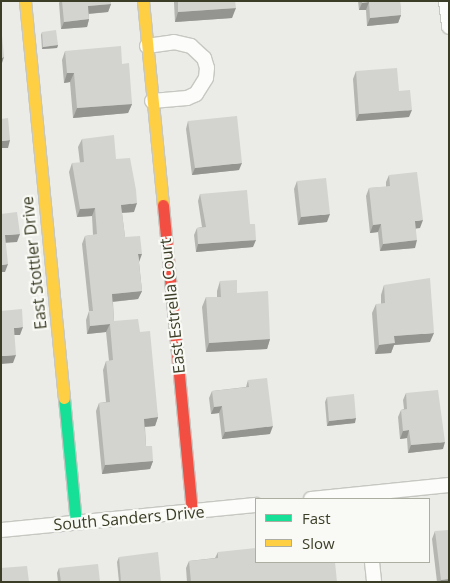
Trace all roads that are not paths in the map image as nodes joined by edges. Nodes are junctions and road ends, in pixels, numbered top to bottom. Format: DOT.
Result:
graph roads {
  1 [pos="26,1"];
  2 [pos="143,1"];
  3 [pos="446,1"];
  4 [pos="449,27"];
  5 [pos="147,46"];
  6 [pos="152,101"];
  7 [pos="449,485"];
  8 [pos="366,496"];
  9 [pos="329,498"];
  10 [pos="255,505"];
  11 [pos="192,512"];
  12 [pos="76,522"];
  13 [pos="1,530"];
  14 [pos="372,563"];
  15 [pos="374,582"];
  1 -- 12 [label="street, East Stottler Drive"];
  2 -- 5 [label="street, East Estrella Court"];
  3 -- 4 [label="street"];
  5 -- 6 [label="street, East Estrella Court"];
  5 -- 6 [label="street"];
  6 -- 11 [label="street, East Estrella Court"];
  7 -- 8 [label="street"];
  8 -- 9 [label="street"];
  10 -- 11 [label="street, South Sanders Drive"];
  11 -- 12 [label="street, South Sanders Drive"];
  12 -- 13 [label="street, South Sanders Drive"];
  14 -- 15 [label="street"];
}
